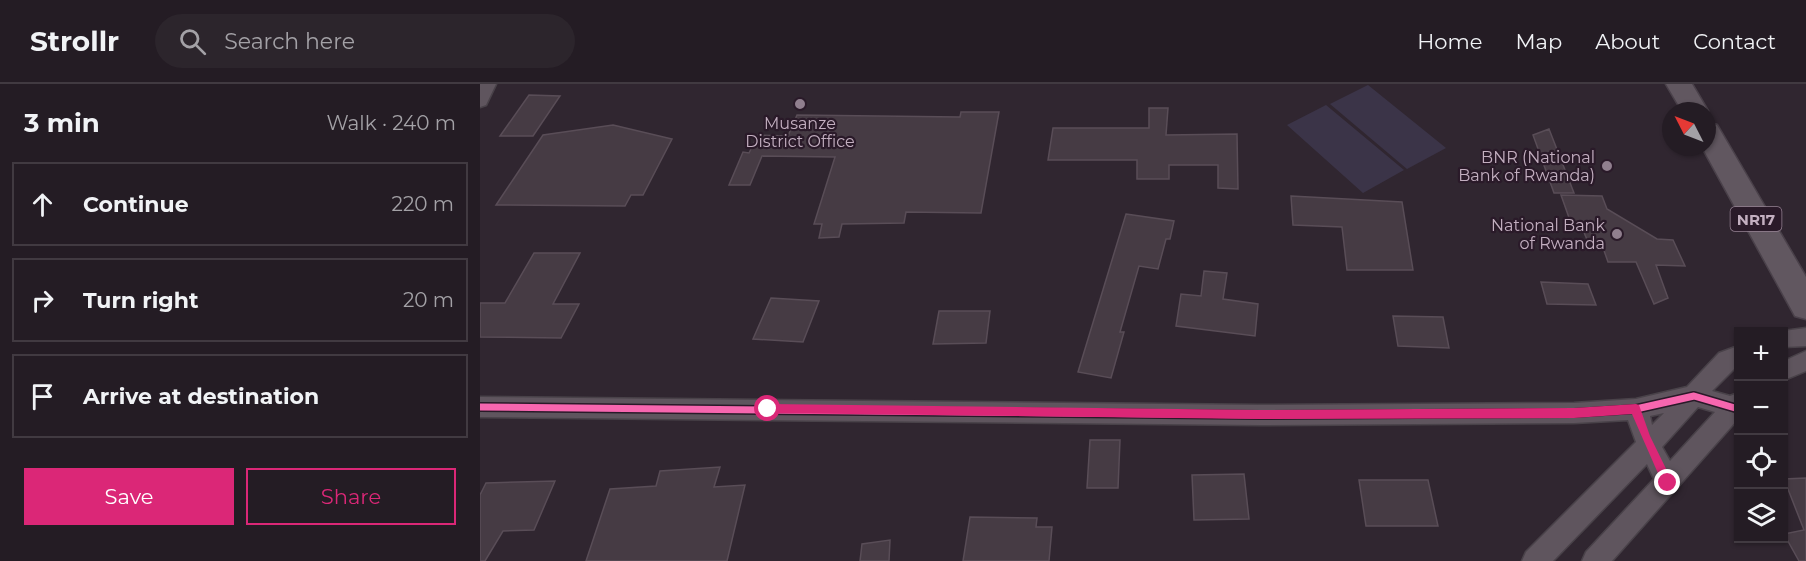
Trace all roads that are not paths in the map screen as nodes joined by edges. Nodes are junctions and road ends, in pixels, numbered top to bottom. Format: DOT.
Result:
graph roads {
  1 [pos="488,84"];
  2 [pos="1679,84"];
  3 [pos="480,101"];
  4 [pos="1690,102"];
  5 [pos="1716,148"];
  6 [pos="1806,306"];
  7 [pos="1806,337"];
  8 [pos="1788,338"];
  9 [pos="1734,357"];
  10 [pos="1806,360"];
  11 [pos="1788,369"];
  12 [pos="1694,396"];
  13 [pos="1734,404"];
  14 [pos="480,407"];
  15 [pos="1734,408"];
  16 [pos="1636,409"];
  17 [pos="1648,444"];
  18 [pos="1668,483"];
  19 [pos="1535,561"];
  20 [pos="1594,561"];
  1 -- 3 [label="street"];
  2 -- 4 [label="main road"];
  5 -- 6 [label="main road, NR17"];
  7 -- 8 [label="street"];
  9 -- 12 [label="street"];
  10 -- 11 [label="street"];
  12 -- 13 [label="street"];
  12 -- 16 [label="street"];
  12 -- 17 [label="street"];
  14 -- 16 [label="street"];
  15 -- 18 [label="street"];
  16 -- 17 [label="street"];
  17 -- 18 [label="street"];
  17 -- 19 [label="street"];
  18 -- 20 [label="street"];
}
